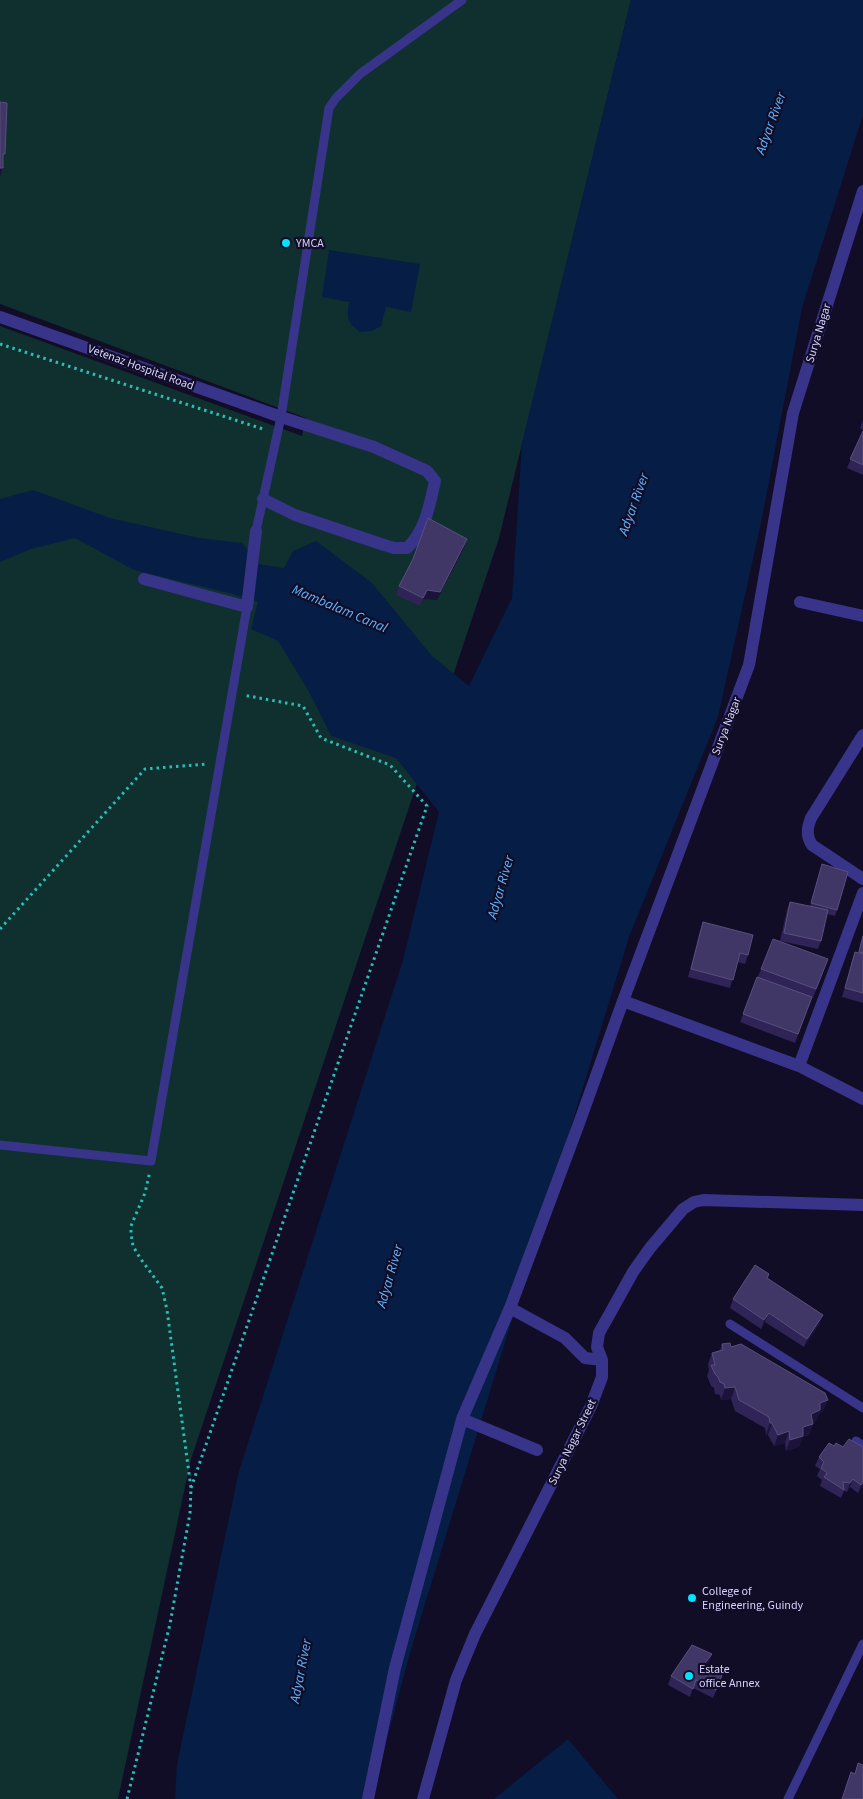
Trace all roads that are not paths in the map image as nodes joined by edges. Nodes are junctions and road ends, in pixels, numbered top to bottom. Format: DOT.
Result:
graph roads {
  1 [pos="462,0"];
  2 [pos="863,191"];
  3 [pos="0,317"];
  4 [pos="281,417"];
  5 [pos="263,499"];
  6 [pos="256,531"];
  7 [pos="144,579"];
  8 [pos="800,602"];
  9 [pos="247,607"];
  10 [pos="863,616"];
  11 [pos="863,735"];
  12 [pos="863,879"];
  13 [pos="863,893"];
  14 [pos="622,1001"];
  15 [pos="799,1066"];
  16 [pos="863,1099"];
  17 [pos="0,1145"];
  18 [pos="863,1205"];
  19 [pos="510,1308"];
  20 [pos="730,1324"];
  21 [pos="602,1360"];
  22 [pos="863,1408"];
  23 [pos="462,1419"];
  24 [pos="538,1450"];
  25 [pos="863,1644"];
  26 [pos="368,1799"];
  27 [pos="423,1799"];
  28 [pos="788,1799"];
  1 -- 4 [label="lane"];
  2 -- 14 [label="street, Surya Nagar"];
  3 -- 4 [label="street, Vetenaz Hospital Road"];
  4 -- 5 [label="lane"];
  4 -- 5 [label="street, Vetenaz Hospital Road"];
  5 -- 6 [label="lane"];
  6 -- 9 [label="street"];
  7 -- 9 [label="street"];
  8 -- 10 [label="street"];
  9 -- 17 [label="lane"];
  11 -- 12 [label="street"];
  13 -- 15 [label="street"];
  14 -- 15 [label="street"];
  14 -- 19 [label="street, Surya Nagar"];
  15 -- 16 [label="street"];
  18 -- 21 [label="street, Surya Nagar Street"];
  19 -- 21 [label="street"];
  19 -- 23 [label="street, Surya Nagar"];
  20 -- 22 [label="lane"];
  21 -- 27 [label="street, Surya Nagar Street"];
  23 -- 24 [label="street"];
  23 -- 26 [label="street, Surya Nagar"];
  25 -- 28 [label="lane"];
}
